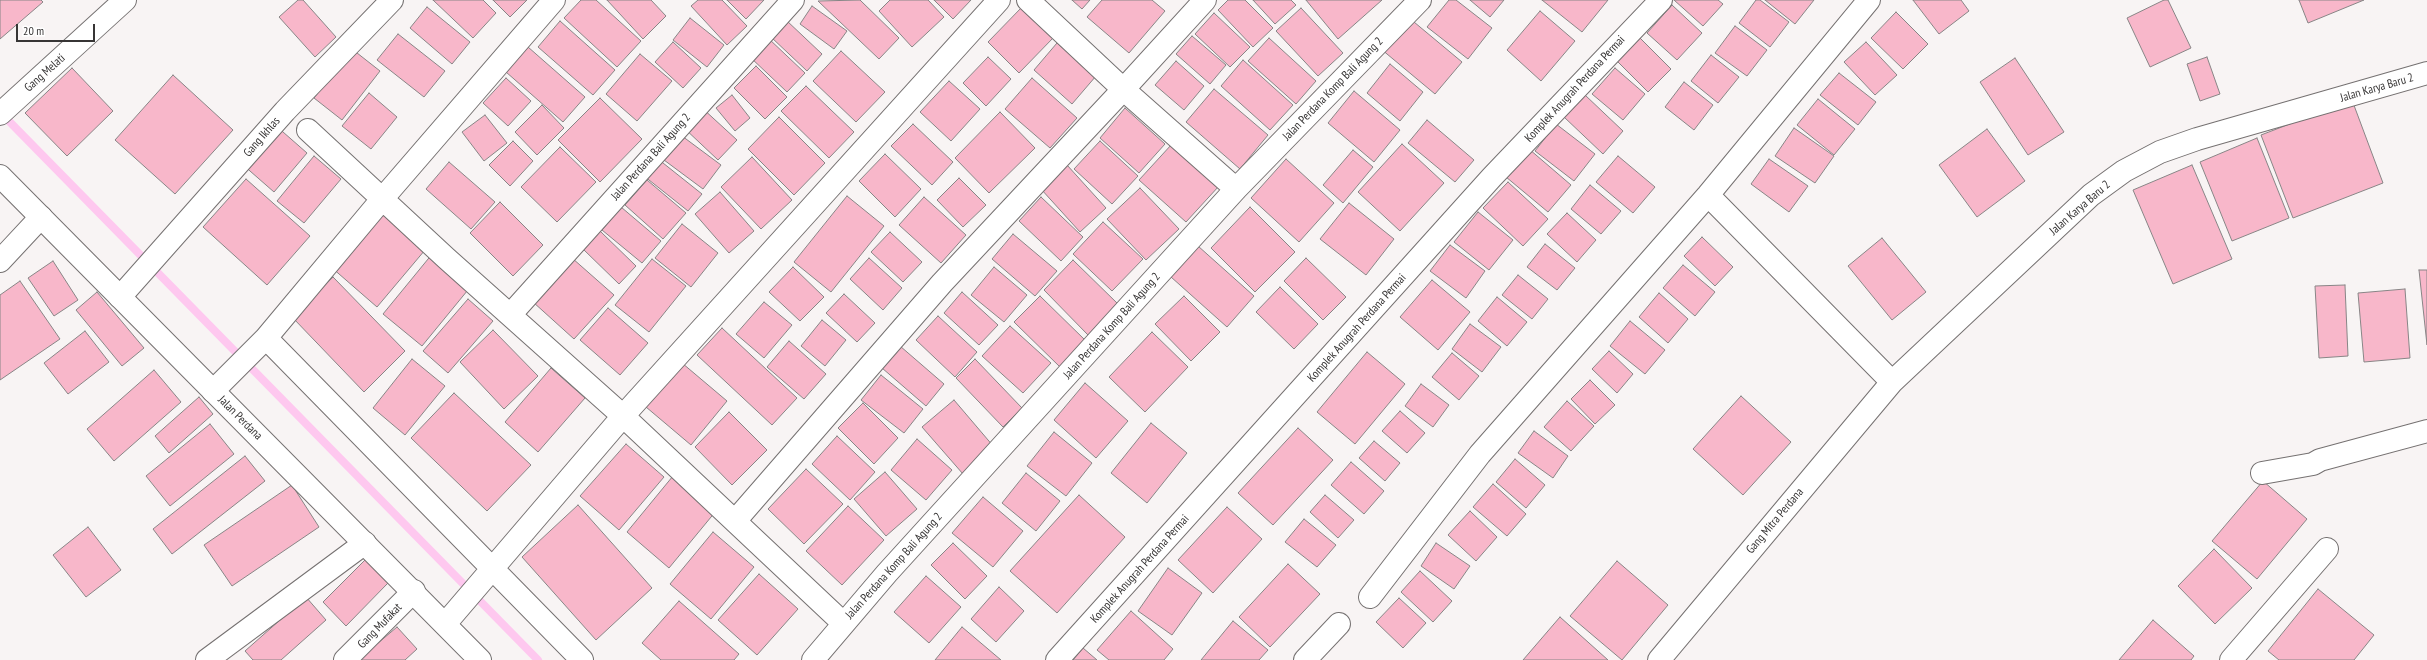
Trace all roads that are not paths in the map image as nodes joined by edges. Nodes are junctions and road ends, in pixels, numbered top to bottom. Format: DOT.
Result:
graph roads {
  1 [pos="125,0"];
  2 [pos="392,0"];
  3 [pos="554,0"];
  4 [pos="793,0"];
  5 [pos="999,0"];
  6 [pos="1028,0"];
  7 [pos="1205,0"];
  8 [pos="1420,0"];
  9 [pos="1661,0"];
  10 [pos="1869,0"];
  11 [pos="2427,74"];
  12 [pos="1123,89"];
  13 [pos="5,110"];
  14 [pos="308,130"];
  15 [pos="0,176"];
  16 [pos="1236,189"];
  17 [pos="1708,195"];
  18 [pos="383,198"];
  19 [pos="41,216"];
  20 [pos="0,261"];
  21 [pos="120,297"];
  22 [pos="511,314"];
  23 [pos="263,341"];
  24 [pos="1892,382"];
  25 [pos="220,384"];
  26 [pos="623,416"];
  27 [pos="2427,431"];
  28 [pos="2262,473"];
  29 [pos="735,521"];
  30 [pos="365,543"];
  31 [pos="2328,549"];
  32 [pos="490,575"];
  33 [pos="414,591"];
  34 [pos="1370,597"];
  35 [pos="449,621"];
  36 [pos="843,623"];
  37 [pos="1339,624"];
  38 [pos="207,660"];
  39 [pos="345,660"];
  40 [pos="480,660"];
  41 [pos="582,660"];
  42 [pos="813,660"];
  43 [pos="1057,660"];
  44 [pos="1305,660"];
  45 [pos="1659,660"];
  46 [pos="2231,660"];
  1 -- 13 [label="street, Gang Melati"];
  2 -- 21 [label="street, Gang Ikhlas"];
  3 -- 18 [label="street"];
  4 -- 22 [label="street, Jalan Perdana Bali Agung 2"];
  5 -- 26 [label="street"];
  6 -- 12 [label="street"];
  7 -- 12 [label="street"];
  8 -- 16 [label="street, Jalan Perdana Komp Bali Agung 2"];
  9 -- 43 [label="street, Komplek Anugrah Perdana Permai"];
  10 -- 17 [label="street"];
  11 -- 24 [label="street, Jalan Karya Baru 2"];
  12 -- 16 [label="street"];
  12 -- 29 [label="street"];
  14 -- 18 [label="street"];
  15 -- 19 [label="street, Jalan Perdana"];
  16 -- 36 [label="street, Jalan Perdana Komp Bali Agung 2"];
  17 -- 24 [label="street"];
  17 -- 34 [label="street"];
  18 -- 22 [label="street"];
  18 -- 23 [label="street"];
  19 -- 20 [label="street"];
  19 -- 21 [label="street, Jalan Perdana"];
  21 -- 25 [label="street, Jalan Perdana"];
  22 -- 26 [label="street"];
  23 -- 25 [label="street"];
  23 -- 32 [label="street"];
  24 -- 45 [label="street, Gang Mitra Perdana"];
  25 -- 30 [label="street, Jalan Perdana"];
  26 -- 29 [label="street"];
  26 -- 32 [label="street"];
  27 -- 28 [label="street"];
  29 -- 36 [label="street"];
  30 -- 33 [label="street, Jalan Perdana"];
  30 -- 38 [label="street"];
  31 -- 46 [label="street"];
  32 -- 35 [label="street"];
  32 -- 41 [label="street"];
  33 -- 35 [label="street, Jalan Perdana"];
  33 -- 39 [label="street, Gang Mufakat"];
  35 -- 40 [label="street, Jalan Perdana"];
  36 -- 42 [label="street, Jalan Perdana Komp Bali Agung 2"];
  37 -- 44 [label="street"];
}
